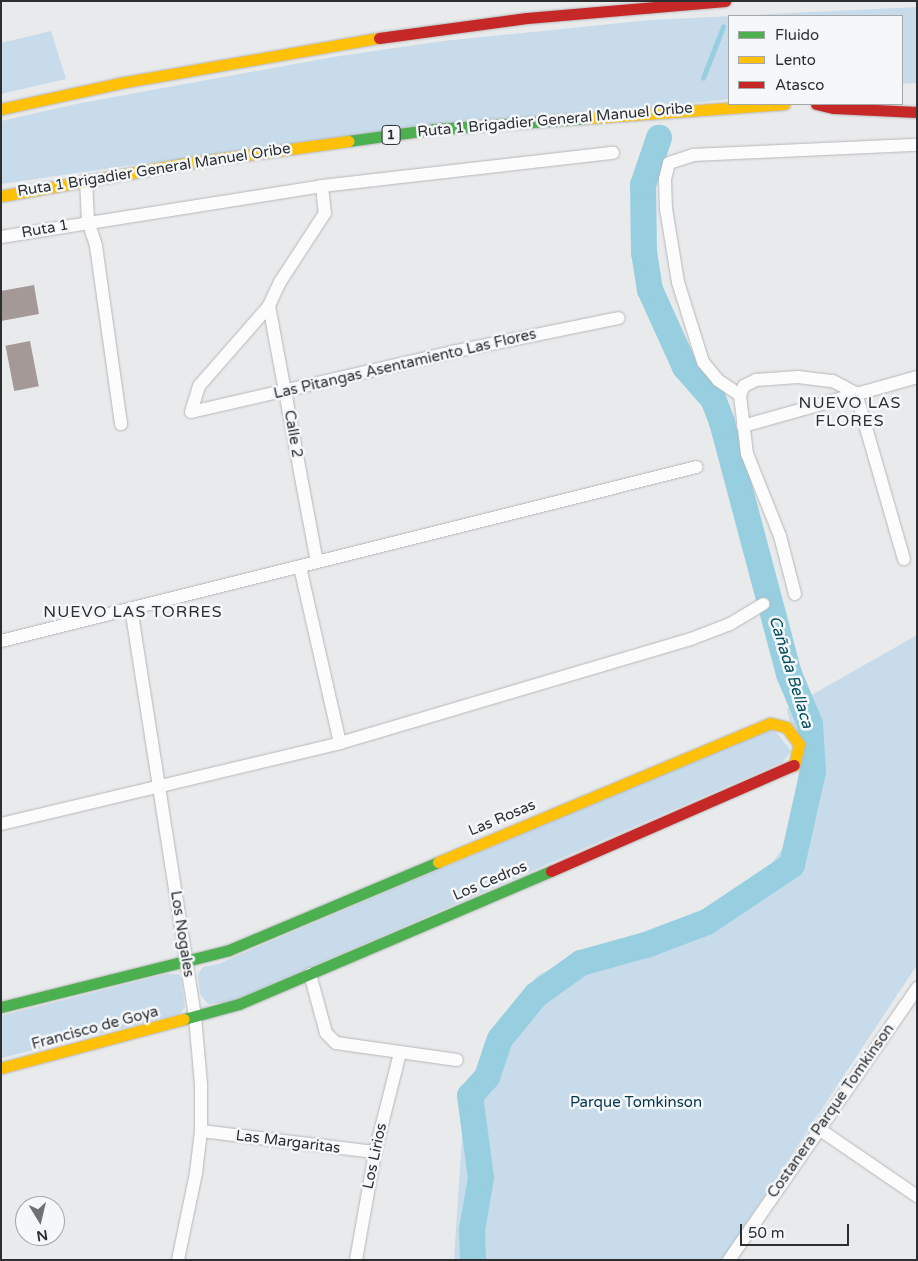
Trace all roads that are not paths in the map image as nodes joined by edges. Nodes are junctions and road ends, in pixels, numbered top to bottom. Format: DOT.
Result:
graph roads {
  1 [pos="725,1"];
  2 [pos="770,105"];
  3 [pos="820,105"];
  4 [pos="1,109"];
  5 [pos="917,112"];
  6 [pos="917,144"];
  7 [pos="613,153"];
  8 [pos="86,180"];
  9 [pos="322,186"];
  10 [pos="1,196"];
  11 [pos="88,221"];
  12 [pos="1,237"];
  13 [pos="269,306"];
  14 [pos="619,318"];
  15 [pos="917,377"];
  16 [pos="285,392"];
  17 [pos="856,393"];
  18 [pos="740,395"];
  19 [pos="122,424"];
  20 [pos="743,426"];
  21 [pos="697,467"];
  22 [pos="904,560"];
  23 [pos="317,562"];
  24 [pos="300,567"];
  25 [pos="795,594"];
  26 [pos="763,604"];
  27 [pos="131,608"];
  28 [pos="1,641"];
  29 [pos="340,743"];
  30 [pos="794,767"];
  31 [pos="160,787"];
  32 [pos="1,824"];
  33 [pos="186,962"];
  34 [pos="310,974"];
  35 [pos="917,988"];
  36 [pos="1,1007"];
  37 [pos="196,1017"];
  38 [pos="400,1053"];
  39 [pos="457,1060"];
  40 [pos="1,1068"];
  41 [pos="819,1128"];
  42 [pos="201,1131"];
  43 [pos="375,1152"];
  44 [pos="917,1196"];
  45 [pos="178,1260"];
  46 [pos="356,1260"];
  47 [pos="729,1260"];
  1 -- 4 [label="main road"];
  2 -- 8 [label="main road, Ruta 1 Brigadier General Manuel Oribe / 1"];
  3 -- 5 [label="main road"];
  6 -- 18 [label="street"];
  7 -- 9 [label="street"];
  8 -- 10 [label="main road, Ruta 1 Brigadier General Manuel Oribe / 1"];
  8 -- 11 [label="street"];
  9 -- 11 [label="street"];
  9 -- 13 [label="street"];
  11 -- 12 [label="street, Ruta 1"];
  11 -- 19 [label="street"];
  13 -- 16 [label="street, Calle 2"];
  13 -- 16 [label="street, Las Pitangas Asentamiento Las Flores"];
  14 -- 16 [label="street, Las Pitangas Asentamiento Las Flores"];
  15 -- 17 [label="street"];
  16 -- 23 [label="street, Calle 2"];
  17 -- 18 [label="street"];
  17 -- 20 [label="street"];
  17 -- 22 [label="street"];
  18 -- 20 [label="street"];
  20 -- 25 [label="street"];
  21 -- 23 [label="street"];
  23 -- 24 [label="street"];
  24 -- 27 [label="street"];
  24 -- 29 [label="street"];
  26 -- 29 [label="street"];
  27 -- 28 [label="street"];
  27 -- 31 [label="street, Los Nogales"];
  29 -- 31 [label="street"];
  30 -- 33 [label="main road, Las Rosas"];
  30 -- 34 [label="main road, Los Cedros"];
  31 -- 32 [label="street"];
  31 -- 33 [label="street, Los Nogales"];
  33 -- 36 [label="main road"];
  33 -- 37 [label="street, Los Nogales"];
  34 -- 37 [label="main road, Los Cedros"];
  34 -- 38 [label="street"];
  35 -- 41 [label="street, Costanera Parque Tomkinson"];
  37 -- 40 [label="main road, Francisco de Goya"];
  37 -- 42 [label="street, Los Nogales"];
  38 -- 39 [label="street"];
  38 -- 43 [label="street, Los Lirios"];
  41 -- 44 [label="street"];
  41 -- 47 [label="street, Costanera Parque Tomkinson"];
  42 -- 43 [label="street, Las Margaritas"];
  42 -- 45 [label="street, Los Nogales"];
  43 -- 46 [label="street, Los Lirios"];
}
